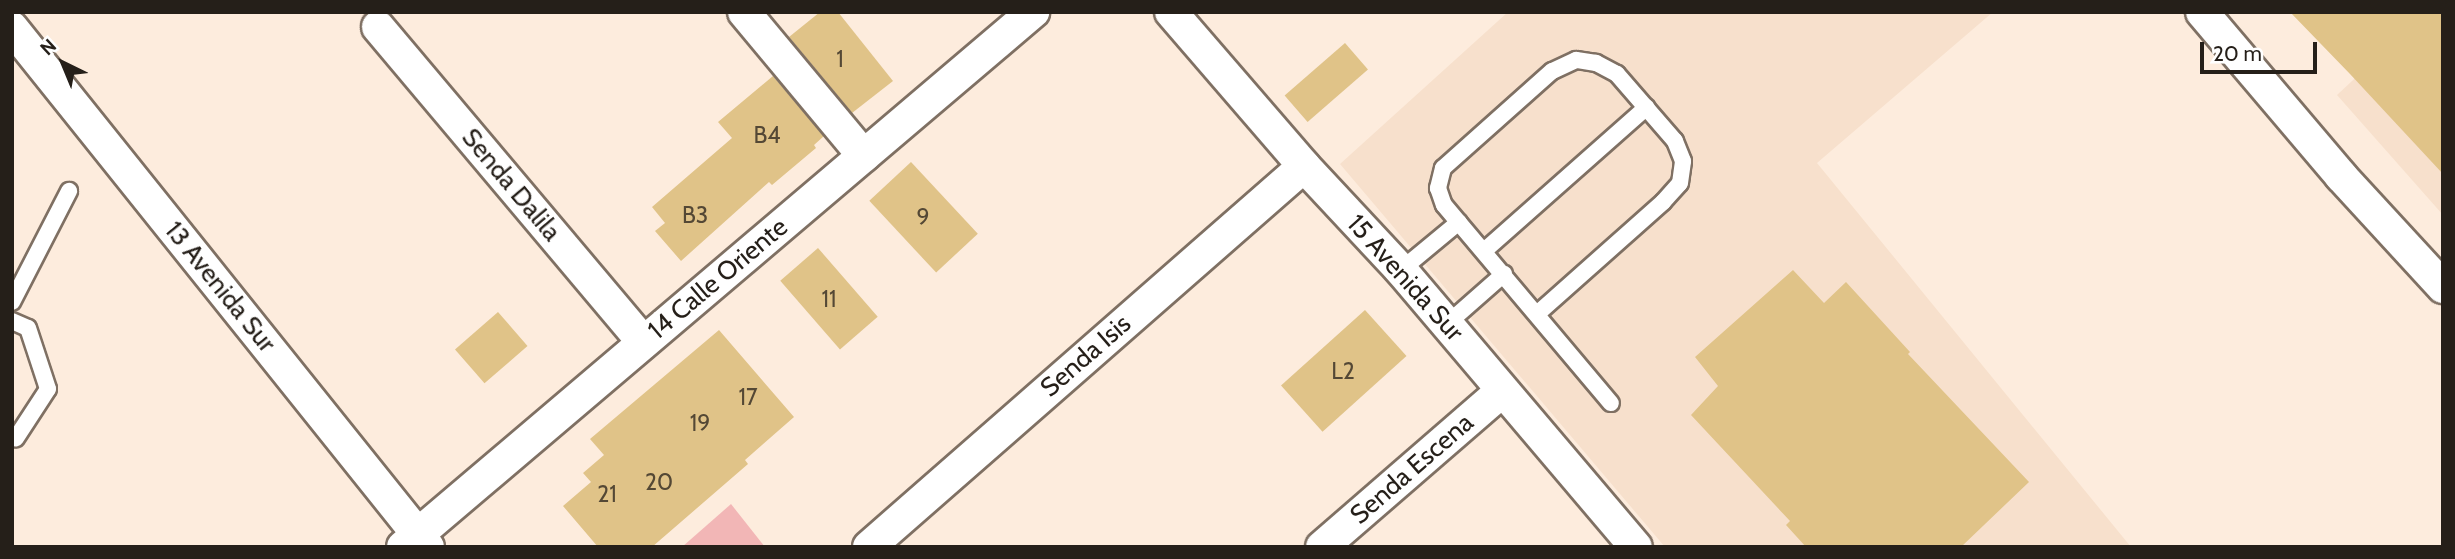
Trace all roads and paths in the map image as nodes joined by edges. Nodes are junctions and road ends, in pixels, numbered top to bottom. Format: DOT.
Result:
graph roads {
  1 [pos="744,12"];
  2 [pos="1033,12"];
  3 [pos="1171,12"];
  4 [pos="2202,12"];
  5 [pos="378,27"];
  6 [pos="12,28"];
  7 [pos="1647,107"];
  8 [pos="864,156"];
  9 [pos="1304,166"];
  10 [pos="69,191"];
  11 [pos="1459,222"];
  12 [pos="1484,251"];
  13 [pos="1401,270"];
  14 [pos="1504,274"];
  15 [pos="2443,287"];
  16 [pos="12,302"];
  17 [pos="1537,314"];
  18 [pos="12,321"];
  19 [pos="1447,324"];
  20 [pos="643,342"];
  21 [pos="1502,391"];
  22 [pos="1611,403"];
  23 [pos="16,438"];
  24 [pos="416,542"];
  25 [pos="869,547"];
  26 [pos="1322,547"];
  27 [pos="1636,547"];
  1 -- 8 [label="street"];
  2 -- 8 [label="street, 14 Calle Oriente"];
  3 -- 9 [label="street, 15 Avenida Sur"];
  4 -- 15 [label="street"];
  5 -- 20 [label="street, Senda Dalila"];
  6 -- 24 [label="street, 13 Avenida Sur"];
  7 -- 11 [label="lane"];
  7 -- 12 [label="lane"];
  7 -- 17 [label="lane"];
  8 -- 20 [label="street, 14 Calle Oriente"];
  9 -- 13 [label="street, 15 Avenida Sur"];
  9 -- 25 [label="street, Senda Isis"];
  10 -- 16 [label="lane"];
  11 -- 12 [label="lane"];
  11 -- 13 [label="lane"];
  12 -- 14 [label="lane"];
  13 -- 19 [label="street, 15 Avenida Sur"];
  14 -- 17 [label="lane"];
  14 -- 19 [label="lane"];
  17 -- 22 [label="lane"];
  18 -- 23 [label="lane"];
  19 -- 21 [label="street, 15 Avenida Sur"];
  20 -- 24 [label="street, 14 Calle Oriente"];
  21 -- 26 [label="street, Senda Escena"];
  21 -- 27 [label="street, 15 Avenida Sur"];
}
